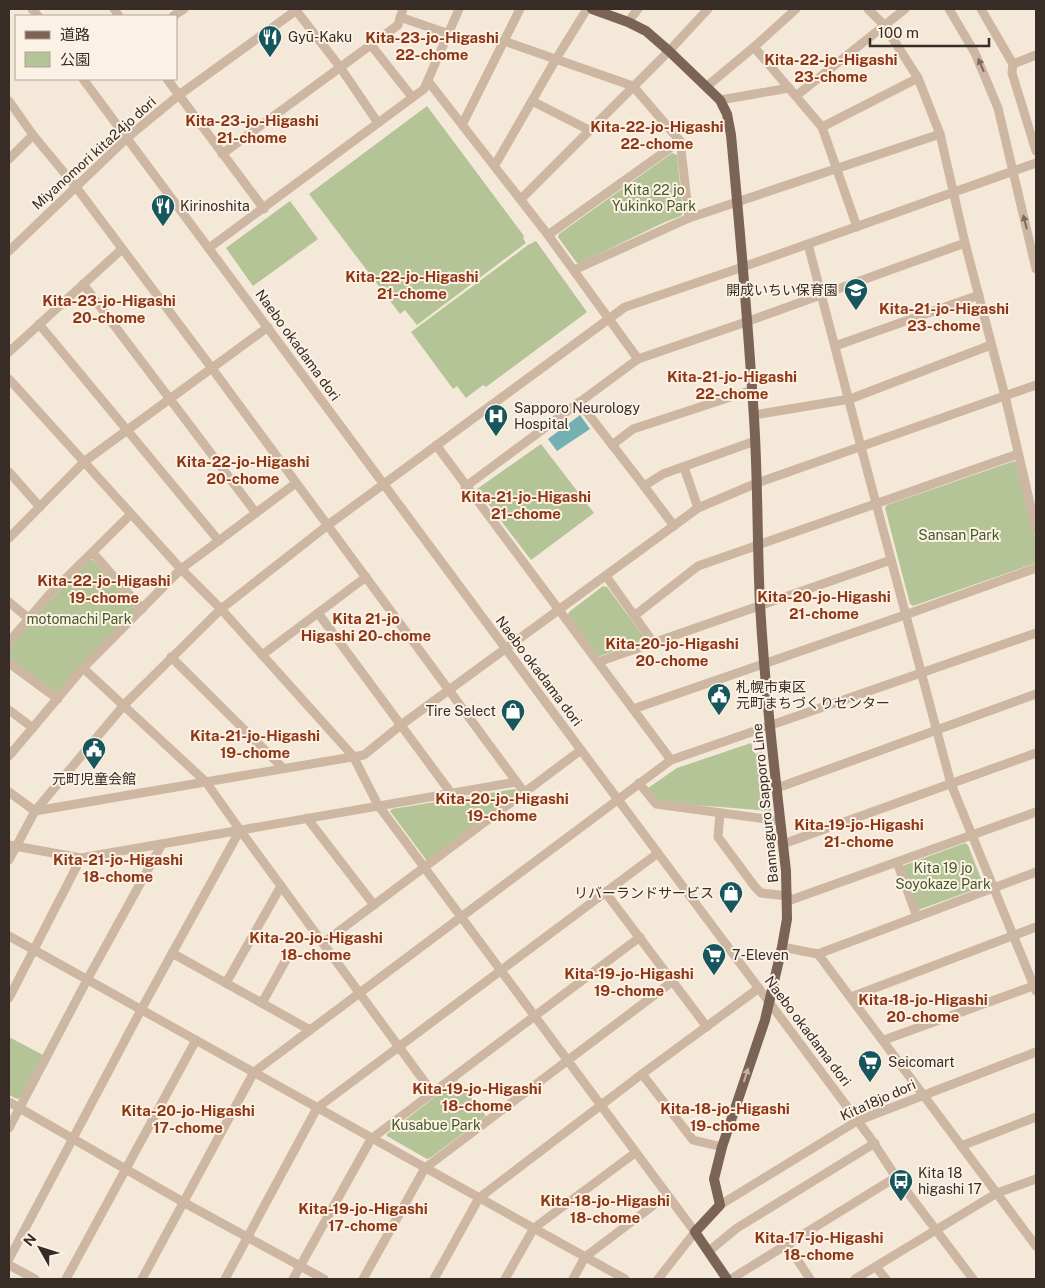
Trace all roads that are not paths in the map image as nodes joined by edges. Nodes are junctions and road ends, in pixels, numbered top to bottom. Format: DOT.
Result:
graph roads {
  1 [pos="297,9"];
  2 [pos="459,9"];
  3 [pos="520,9"];
  4 [pos="587,9"];
  5 [pos="592,9"];
  6 [pos="638,9"];
  7 [pos="708,9"];
  8 [pos="796,9"];
  9 [pos="868,9"];
  10 [pos="905,9"];
  11 [pos="949,9"];
  12 [pos="981,9"];
  13 [pos="401,13"];
  14 [pos="628,22"];
  15 [pos="884,25"];
  16 [pos="449,34"];
  17 [pos="504,41"];
  18 [pos="371,45"];
  19 [pos="754,47"];
  20 [pos="669,51"];
  21 [pos="1036,55"];
  22 [pos="556,60"];
  23 [pos="1013,64"];
  24 [pos="340,67"];
  25 [pos="918,78"];
  26 [pos="84,80"];
  27 [pos="168,80"];
  28 [pos="428,81"];
  29 [pos="633,86"];
  30 [pos="706,87"];
  31 [pos="789,88"];
  32 [pos="179,95"];
  33 [pos="796,96"];
  34 [pos="412,97"];
  35 [pos="532,100"];
  36 [pos="720,100"];
  37 [pos="9,101"];
  38 [pos="378,123"];
  39 [pos="463,123"];
  40 [pos="822,127"];
  41 [pos="589,130"];
  42 [pos="940,134"];
  43 [pos="33,135"];
  44 [pos="128,137"];
  45 [pos="680,142"];
  46 [pos="1036,151"];
  47 [pos="222,154"];
  48 [pos="9,159"];
  49 [pos="1036,163"];
  50 [pos="495,165"];
  51 [pos="837,168"];
  52 [pos="1012,171"];
  53 [pos="76,187"];
  54 [pos="954,193"];
  55 [pos="521,199"];
  56 [pos="737,202"];
  57 [pos="264,208"];
  58 [pos="689,218"];
  59 [pos="857,227"];
  60 [pos="548,235"];
  61 [pos="965,243"];
  62 [pos="808,244"];
  63 [pos="210,248"];
  64 [pos="122,249"];
  65 [pos="9,252"];
  66 [pos="743,267"];
  67 [pos="1036,269"];
  68 [pos="574,270"];
  69 [pos="83,284"];
  70 [pos="822,295"];
  71 [pos="979,295"];
  72 [pos="609,318"];
  73 [pos="746,322"];
  74 [pos="39,324"];
  75 [pos="268,327"];
  76 [pos="991,345"];
  77 [pos="835,346"];
  78 [pos="9,352"];
  79 [pos="638,359"];
  80 [pos="211,367"];
  81 [pos="9,379"];
  82 [pos="1036,385"];
  83 [pos="752,390"];
  84 [pos="1005,396"];
  85 [pos="169,399"];
  86 [pos="850,399"];
  87 [pos="579,402"];
  88 [pos="754,415"];
  89 [pos="127,430"];
  90 [pos="755,442"];
  91 [pos="612,444"];
  92 [pos="436,445"];
  93 [pos="861,447"];
  94 [pos="1018,454"];
  95 [pos="85,462"];
  96 [pos="684,466"];
  97 [pos="9,472"];
  98 [pos="296,483"];
  99 [pos="757,483"];
  100 [pos="384,484"];
  101 [pos="644,486"];
  102 [pos="465,487"];
  103 [pos="876,504"];
  104 [pos="40,507"];
  105 [pos="698,508"];
  106 [pos="256,512"];
  107 [pos="131,514"];
  108 [pos="328,526"];
  109 [pos="674,526"];
  110 [pos="1036,529"];
  111 [pos="9,538"];
  112 [pos="219,540"];
  113 [pos="758,546"];
  114 [pos="92,553"];
  115 [pos="891,560"];
  116 [pos="1036,568"];
  117 [pos="181,569"];
  118 [pos="606,576"];
  119 [pos="366,577"];
  120 [pos="9,602"];
  121 [pos="760,605"];
  122 [pos="221,608"];
  123 [pos="142,609"];
  124 [pos="559,610"];
  125 [pos="318,613"];
  126 [pos="905,615"];
  127 [pos="634,616"];
  128 [pos="28,618"];
  129 [pos="1036,633"];
  130 [pos="9,642"];
  131 [pos="653,642"];
  132 [pos="506,649"];
  133 [pos="262,654"];
  134 [pos="171,657"];
  135 [pos="598,662"];
  136 [pos="9,663"];
  137 [pos="764,664"];
  138 [pos="83,668"];
  139 [pos="921,673"];
  140 [pos="450,690"];
  141 [pos="1036,694"];
  142 [pos="58,699"];
  143 [pos="124,705"];
  144 [pos="633,709"];
  145 [pos="9,710"];
  146 [pos="402,725"];
  147 [pos="770,725"];
  148 [pos="33,728"];
  149 [pos="936,731"];
  150 [pos="581,750"];
  151 [pos="1036,753"];
  152 [pos="9,756"];
  153 [pos="353,756"];
  154 [pos="671,760"];
  155 [pos="283,768"];
  156 [pos="206,782"];
  157 [pos="516,782"];
  158 [pos="639,783"];
  159 [pos="951,784"];
  160 [pos="777,788"];
  161 [pos="9,792"];
  162 [pos="524,792"];
  163 [pos="451,793"];
  164 [pos="618,799"];
  165 [pos="378,805"];
  166 [pos="35,811"];
  167 [pos="1036,812"];
  168 [pos="720,813"];
  169 [pos="307,818"];
  170 [pos="780,821"];
  171 [pos="240,830"];
  172 [pos="972,835"];
  173 [pos="162,844"];
  174 [pos="783,844"];
  175 [pos="12,846"];
  176 [pos="658,853"];
  177 [pos="82,858"];
  178 [pos="9,860"];
  179 [pos="897,862"];
  180 [pos="426,868"];
  181 [pos="1036,872"];
  182 [pos="281,886"];
  183 [pos="993,888"];
  184 [pos="605,892"];
  185 [pos="788,899"];
  186 [pos="374,905"];
  187 [pos="462,916"];
  188 [pos="916,917"];
  189 [pos="1036,927"];
  190 [pos="9,936"];
  191 [pos="1013,936"];
  192 [pos="640,937"];
  193 [pos="323,943"];
  194 [pos="782,946"];
  195 [pos="34,950"];
  196 [pos="172,953"];
  197 [pos="818,954"];
  198 [pos="287,958"];
  199 [pos="500,970"];
  200 [pos="87,980"];
  201 [pos="673,982"];
  202 [pos="226,983"];
  203 [pos="1035,987"];
  204 [pos="759,988"];
  205 [pos="360,993"];
  206 [pos="851,997"];
  207 [pos="9,998"];
  208 [pos="768,1002"];
  209 [pos="262,1003"];
  210 [pos="141,1010"];
  211 [pos="534,1016"];
  212 [pos="708,1027"];
  213 [pos="310,1030"];
  214 [pos="196,1040"];
  215 [pos="884,1040"];
  216 [pos="399,1046"];
  217 [pos="1036,1052"];
  218 [pos="568,1061"];
  219 [pos="254,1072"];
  220 [pos="642,1074"];
  221 [pos="432,1092"];
  222 [pos="924,1095"];
  223 [pos="9,1102"];
  224 [pos="600,1106"];
  225 [pos="19,1108"];
  226 [pos="317,1108"];
  227 [pos="1036,1117"];
  228 [pos="857,1120"];
  229 [pos="9,1128"];
  230 [pos="74,1138"];
  231 [pos="372,1138"];
  232 [pos="874,1143"];
  233 [pos="722,1146"];
  234 [pos="961,1146"];
  235 [pos="635,1153"];
  236 [pos="425,1168"];
  237 [pos="125,1170"];
  238 [pos="896,1176"];
  239 [pos="1036,1178"];
  240 [pos="997,1193"];
  241 [pos="667,1195"];
  242 [pos="479,1198"];
  243 [pos="183,1202"];
  244 [pos="720,1206"];
  245 [pos="534,1228"];
  246 [pos="937,1230"];
  247 [pos="695,1232"];
  248 [pos="247,1236"];
  249 [pos="787,1244"];
  250 [pos="1036,1246"];
  251 [pos="708,1251"];
  252 [pos="585,1257"];
  253 [pos="9,1259"];
  254 [pos="9,1265"];
  255 [pos="300,1266"];
  256 [pos="876,1267"];
  257 [pos="35,1279"];
  258 [pos="66,1279"];
  259 [pos="142,1279"];
  260 [pos="224,1279"];
  261 [pos="293,1279"];
  262 [pos="324,1279"];
  263 [pos="363,1279"];
  264 [pos="434,1279"];
  265 [pos="505,1279"];
  266 [pos="573,1279"];
  267 [pos="625,1279"];
  268 [pos="658,1279"];
  269 [pos="727,1279"];
  270 [pos="731,1279"];
  271 [pos="810,1279"];
  272 [pos="856,1279"];
  273 [pos="886,1279"];
  274 [pos="973,1279"];
  1 -- 24 [label="street"];
  1 -- 32 [label="street, Miyanomori kita24jo dori"];
  2 -- 16 [label="street"];
  3 -- 17 [label="street"];
  4 -- 22 [label="street"];
  5 -- 14 [label="main road, Bannaguro Sapporo Line"];
  6 -- 14 [label="street"];
  7 -- 20 [label="street"];
  8 -- 19 [label="street"];
  9 -- 15 [label="street"];
  10 -- 15 [label="street"];
  52 -- 11 [label="street, one-way"];
  12 -- 23 [label="street"];
  13 -- 16 [label="street"];
  13 -- 18 [label="street"];
  14 -- 20 [label="main road, Bannaguro Sapporo Line"];
  15 -- 25 [label="street"];
  15 -- 33 [label="street"];
  16 -- 28 [label="street"];
  17 -- 22 [label="street"];
  17 -- 39 [label="street"];
  18 -- 24 [label="street"];
  18 -- 34 [label="street"];
  19 -- 30 [label="street"];
  19 -- 31 [label="street"];
  20 -- 29 [label="street"];
  20 -- 30 [label="main road, Bannaguro Sapporo Line"];
  21 -- 23 [label="street"];
  22 -- 29 [label="street"];
  22 -- 35 [label="street"];
  23 -- 46 [label="street"];
  24 -- 38 [label="street"];
  24 -- 47 [label="street"];
  25 -- 40 [label="street"];
  25 -- 42 [label="street"];
  26 -- 44 [label="street, Naebo okadama dori"];
  27 -- 32 [label="street"];
  28 -- 34 [label="street"];
  28 -- 39 [label="street"];
  29 -- 41 [label="street"];
  29 -- 45 [label="street"];
  30 -- 36 [label="main road, Bannaguro Sapporo Line"];
  31 -- 33 [label="street"];
  31 -- 36 [label="street"];
  32 -- 44 [label="street, Miyanomori kita24jo dori"];
  32 -- 47 [label="street"];
  33 -- 40 [label="street"];
  34 -- 38 [label="street"];
  35 -- 41 [label="street"];
  35 -- 50 [label="street"];
  36 -- 56 [label="main road, Bannaguro Sapporo Line"];
  37 -- 43 [label="street"];
  38 -- 57 [label="street"];
  39 -- 50 [label="street"];
  40 -- 51 [label="street"];
  41 -- 55 [label="street"];
  42 -- 51 [label="street"];
  42 -- 54 [label="street"];
  43 -- 48 [label="street"];
  43 -- 53 [label="street"];
  44 -- 53 [label="street, Miyanomori kita24jo dori"];
  44 -- 63 [label="street, Naebo okadama dori"];
  45 -- 58 [label="street"];
  45 -- 60 [label="street"];
  47 -- 57 [label="street"];
  49 -- 52 [label="street"];
  50 -- 55 [label="street"];
  51 -- 56 [label="street"];
  51 -- 59 [label="street"];
  52 -- 54 [label="street"];
  67 -- 52 [label="street, one-way"];
  53 -- 64 [label="street"];
  53 -- 65 [label="street, Miyanomori kita24jo dori"];
  54 -- 59 [label="street"];
  54 -- 61 [label="street"];
  55 -- 60 [label="street"];
  56 -- 58 [label="street"];
  56 -- 66 [label="main road, Bannaguro Sapporo Line"];
  57 -- 63 [label="street"];
  58 -- 68 [label="street"];
  59 -- 62 [label="street"];
  60 -- 68 [label="street"];
  61 -- 70 [label="street"];
  61 -- 71 [label="street"];
  62 -- 66 [label="street"];
  62 -- 70 [label="street"];
  63 -- 75 [label="street, Naebo okadama dori"];
  64 -- 69 [label="street"];
  64 -- 80 [label="street"];
  66 -- 72 [label="street"];
  66 -- 73 [label="main road, Bannaguro Sapporo Line"];
  68 -- 72 [label="street"];
  69 -- 74 [label="street"];
  69 -- 85 [label="street"];
  70 -- 73 [label="street"];
  70 -- 77 [label="street"];
  71 -- 76 [label="street"];
  71 -- 77 [label="street"];
  72 -- 79 [label="street"];
  72 -- 92 [label="street"];
  73 -- 79 [label="street"];
  73 -- 83 [label="main road, Bannaguro Sapporo Line"];
  74 -- 78 [label="street"];
  74 -- 89 [label="street"];
  75 -- 80 [label="street"];
  75 -- 100 [label="street, Naebo okadama dori"];
  76 -- 84 [label="street"];
  76 -- 86 [label="street"];
  77 -- 86 [label="street"];
  79 -- 87 [label="street"];
  80 -- 85 [label="street"];
  80 -- 98 [label="street"];
  81 -- 95 [label="street"];
  82 -- 84 [label="street"];
  83 -- 88 [label="main road, Bannaguro Sapporo Line"];
  83 -- 91 [label="street"];
  84 -- 93 [label="street"];
  84 -- 94 [label="street"];
  85 -- 89 [label="street"];
  85 -- 106 [label="street"];
  86 -- 88 [label="street"];
  86 -- 93 [label="street"];
  87 -- 91 [label="street"];
  87 -- 102 [label="street"];
  88 -- 90 [label="main road, Bannaguro Sapporo Line"];
  89 -- 95 [label="street"];
  89 -- 112 [label="street"];
  90 -- 96 [label="street"];
  90 -- 99 [label="main road, Bannaguro Sapporo Line"];
  91 -- 101 [label="street"];
  92 -- 100 [label="street"];
  92 -- 102 [label="street"];
  93 -- 99 [label="street"];
  93 -- 103 [label="street"];
  94 -- 103 [label="street"];
  94 -- 110 [label="street"];
  95 -- 104 [label="street"];
  95 -- 107 [label="street"];
  96 -- 101 [label="street"];
  96 -- 105 [label="street"];
  97 -- 104 [label="street"];
  98 -- 106 [label="street"];
  98 -- 108 [label="street"];
  99 -- 105 [label="street"];
  99 -- 113 [label="main road, Bannaguro Sapporo Line"];
  100 -- 108 [label="street"];
  100 -- 132 [label="street, Naebo okadama dori"];
  101 -- 109 [label="street"];
  102 -- 124 [label="street"];
  103 -- 113 [label="street"];
  103 -- 115 [label="street"];
  104 -- 111 [label="street"];
  105 -- 109 [label="street"];
  106 -- 112 [label="street"];
  107 -- 114 [label="street"];
  107 -- 117 [label="street"];
  108 -- 119 [label="street"];
  108 -- 122 [label="street"];
  109 -- 118 [label="street"];
  112 -- 117 [label="street"];
  113 -- 121 [label="main road, Bannaguro Sapporo Line"];
  113 -- 127 [label="street"];
  114 -- 123 [label="street"];
  114 -- 128 [label="street"];
  115 -- 121 [label="street"];
  115 -- 126 [label="street"];
  116 -- 126 [label="street"];
  117 -- 122 [label="street"];
  117 -- 123 [label="street"];
  118 -- 124 [label="street"];
  118 -- 127 [label="street"];
  119 -- 125 [label="street"];
  119 -- 140 [label="street"];
  120 -- 128 [label="street"];
  121 -- 131 [label="street"];
  121 -- 137 [label="main road, Bannaguro Sapporo Line"];
  122 -- 133 [label="street"];
  122 -- 134 [label="street"];
  123 -- 138 [label="street"];
  124 -- 132 [label="street"];
  124 -- 135 [label="street"];
  125 -- 133 [label="street"];
  125 -- 146 [label="street"];
  126 -- 137 [label="street"];
  126 -- 139 [label="street"];
  127 -- 131 [label="street"];
  128 -- 130 [label="street"];
  129 -- 139 [label="street"];
  131 -- 135 [label="street"];
  132 -- 140 [label="street"];
  132 -- 150 [label="street, Naebo okadama dori"];
  133 -- 153 [label="street"];
  134 -- 143 [label="street"];
  134 -- 155 [label="street"];
  135 -- 144 [label="street"];
  136 -- 142 [label="street"];
  137 -- 144 [label="street"];
  137 -- 147 [label="main road, Bannaguro Sapporo Line"];
  138 -- 142 [label="street"];
  138 -- 143 [label="street"];
  139 -- 147 [label="street"];
  139 -- 149 [label="street"];
  140 -- 146 [label="street"];
  140 -- 157 [label="street"];
  141 -- 149 [label="street"];
  142 -- 148 [label="street"];
  143 -- 156 [label="street"];
  143 -- 166 [label="street"];
  144 -- 154 [label="street"];
  145 -- 148 [label="street"];
  146 -- 153 [label="street"];
  146 -- 163 [label="street"];
  147 -- 154 [label="street"];
  147 -- 160 [label="main road, Bannaguro Sapporo Line"];
  148 -- 152 [label="street"];
  149 -- 159 [label="street"];
  149 -- 160 [label="street"];
  150 -- 162 [label="street"];
  150 -- 164 [label="street, Naebo okadama dori"];
  151 -- 159 [label="street"];
  153 -- 155 [label="street"];
  153 -- 165 [label="street"];
  154 -- 158 [label="street"];
  155 -- 156 [label="street"];
  156 -- 166 [label="street"];
  156 -- 171 [label="street"];
  157 -- 162 [label="street"];
  157 -- 163 [label="street"];
  158 -- 164 [label="street"];
  158 -- 168 [label="street"];
  159 -- 172 [label="street"];
  159 -- 174 [label="street"];
  160 -- 170 [label="main road, Bannaguro Sapporo Line"];
  161 -- 166 [label="street"];
  162 -- 180 [label="street"];
  163 -- 165 [label="street"];
  164 -- 176 [label="street, Naebo okadama dori"];
  164 -- 187 [label="street"];
  165 -- 169 [label="street"];
  165 -- 180 [label="street"];
  166 -- 175 [label="street"];
  167 -- 172 [label="street"];
  168 -- 170 [label="street"];
  168 -- 185 [label="street"];
  169 -- 171 [label="street"];
  169 -- 186 [label="street"];
  170 -- 174 [label="main road, Bannaguro Sapporo Line"];
  171 -- 173 [label="street"];
  171 -- 182 [label="street"];
  171 -- 196 [label="street"];
  172 -- 179 [label="street"];
  172 -- 183 [label="street"];
  173 -- 177 [label="street"];
  173 -- 200 [label="street"];
  174 -- 185 [label="main road, Bannaguro Sapporo Line"];
  175 -- 177 [label="street"];
  175 -- 178 [label="street"];
  176 -- 184 [label="street"];
  176 -- 204 [label="street, Naebo okadama dori"];
  177 -- 195 [label="street"];
  179 -- 185 [label="street"];
  179 -- 188 [label="street"];
  180 -- 186 [label="street"];
  180 -- 187 [label="street"];
  181 -- 183 [label="street"];
  182 -- 193 [label="street"];
  182 -- 202 [label="street"];
  183 -- 188 [label="street"];
  183 -- 191 [label="street"];
  184 -- 192 [label="street"];
  184 -- 199 [label="street"];
  185 -- 194 [label="main road, Bannaguro Sapporo Line"];
  186 -- 193 [label="street"];
  187 -- 199 [label="street"];
  187 -- 205 [label="street"];
  188 -- 197 [label="street"];
  189 -- 191 [label="street"];
  190 -- 195 [label="street"];
  191 -- 203 [label="street"];
  191 -- 206 [label="street"];
  192 -- 201 [label="street"];
  192 -- 211 [label="street"];
  193 -- 205 [label="street"];
  194 -- 197 [label="street"];
  194 -- 208 [label="main road, Bannaguro Sapporo Line"];
  195 -- 200 [label="street"];
  195 -- 207 [label="street"];
  196 -- 202 [label="street"];
  196 -- 210 [label="street"];
  197 -- 206 [label="street"];
  198 -- 209 [label="street"];
  199 -- 211 [label="street"];
  199 -- 216 [label="street"];
  200 -- 210 [label="street"];
  200 -- 225 [label="street"];
  201 -- 212 [label="street"];
  201 -- 218 [label="street"];
  202 -- 209 [label="street"];
  203 -- 215 [label="street"];
  204 -- 208 [label="street, Naebo okadama dori"];
  204 -- 212 [label="street"];
  205 -- 213 [label="street"];
  205 -- 216 [label="street"];
  206 -- 215 [label="street"];
  208 -- 228 [label="street, Naebo okadama dori"];
  233 -- 208 [label="main road, Bannaguro Sapporo Line, one-way"];
  209 -- 213 [label="street"];
  210 -- 214 [label="street"];
  210 -- 230 [label="street"];
  211 -- 218 [label="street"];
  211 -- 221 [label="street"];
  212 -- 220 [label="street"];
  213 -- 219 [label="street"];
  214 -- 219 [label="street"];
  214 -- 237 [label="street"];
  215 -- 222 [label="street"];
  216 -- 221 [label="street"];
  216 -- 226 [label="street"];
  217 -- 222 [label="street, Kita18jo dori"];
  218 -- 224 [label="street"];
  218 -- 236 [label="street"];
  219 -- 226 [label="street"];
  219 -- 243 [label="street"];
  220 -- 224 [label="street"];
  220 -- 233 [label="street"];
  221 -- 231 [label="street"];
  222 -- 228 [label="street, Kita18jo dori"];
  222 -- 234 [label="street"];
  223 -- 225 [label="street"];
  224 -- 235 [label="street"];
  224 -- 242 [label="street"];
  225 -- 229 [label="street"];
  225 -- 230 [label="street"];
  226 -- 231 [label="street"];
  226 -- 248 [label="street"];
  227 -- 234 [label="street"];
  228 -- 232 [label="street, Naebo okadama dori"];
  228 -- 244 [label="street, Kita18jo dori"];
  230 -- 237 [label="street"];
  230 -- 253 [label="street"];
  231 -- 236 [label="street"];
  231 -- 255 [label="street"];
  232 -- 238 [label="street, Naebo okadama dori"];
  232 -- 251 [label="street"];
  233 -- 244 [label="main road, Bannaguro Sapporo Line"];
  234 -- 240 [label="street"];
  235 -- 241 [label="street"];
  235 -- 245 [label="street"];
  236 -- 242 [label="street"];
  236 -- 263 [label="street"];
  237 -- 243 [label="street"];
  237 -- 258 [label="street"];
  238 -- 246 [label="street, Naebo okadama dori"];
  238 -- 249 [label="street"];
  239 -- 240 [label="street"];
  240 -- 246 [label="street"];
  240 -- 250 [label="street"];
  241 -- 247 [label="street"];
  241 -- 252 [label="street"];
  242 -- 245 [label="street"];
  242 -- 264 [label="street"];
  243 -- 248 [label="street"];
  243 -- 259 [label="street"];
  244 -- 247 [label="main road, Kita18jo dori"];
  245 -- 252 [label="street"];
  245 -- 265 [label="street"];
  246 -- 256 [label="street"];
  246 -- 274 [label="street, Naebo okadama dori"];
  247 -- 251 [label="main road"];
  247 -- 268 [label="street, Kita18jo dori"];
  248 -- 255 [label="street"];
  248 -- 260 [label="street"];
  249 -- 270 [label="street"];
  249 -- 271 [label="street"];
  251 -- 269 [label="main road"];
  252 -- 266 [label="street"];
  252 -- 267 [label="street"];
  254 -- 257 [label="street"];
  255 -- 261 [label="street"];
  255 -- 262 [label="street"];
  256 -- 272 [label="street"];
  256 -- 273 [label="street"];
}
